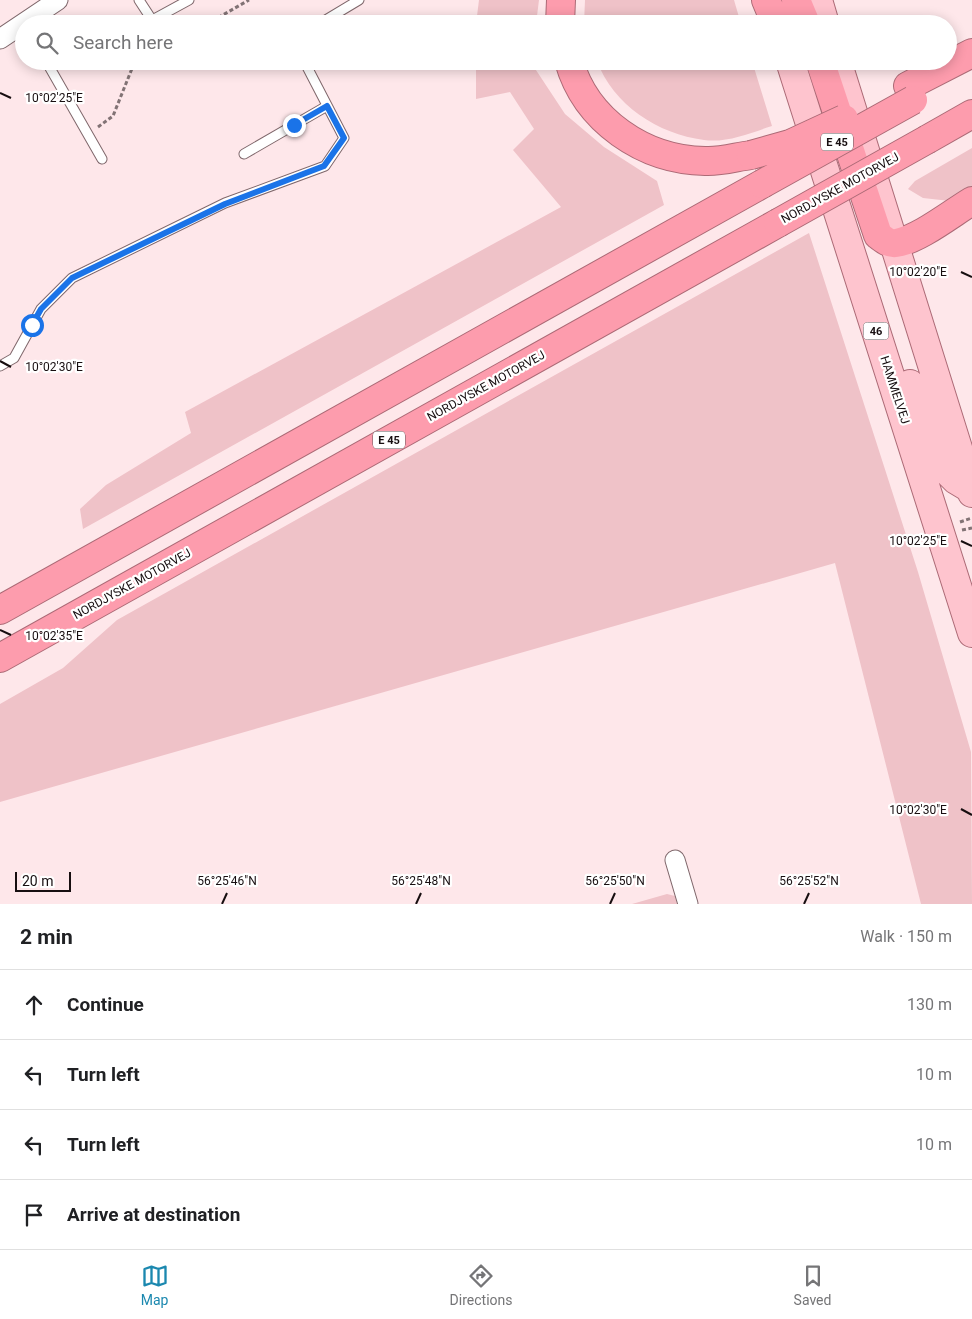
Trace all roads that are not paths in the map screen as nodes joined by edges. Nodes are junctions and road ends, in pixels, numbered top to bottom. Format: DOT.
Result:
graph roads {
  1 [pos="139,0"];
  2 [pos="190,0"];
  3 [pos="359,0"];
  4 [pos="561,0"];
  5 [pos="766,0"];
  6 [pos="773,0"];
  7 [pos="796,0"];
  8 [pos="818,0"];
  9 [pos="52,2"];
  10 [pos="35,15"];
  11 [pos="145,15"];
  12 [pos="161,15"];
  13 [pos="334,15"];
  14 [pos="560,15"];
  15 [pos="773,15"];
  16 [pos="776,15"];
  17 [pos="802,15"];
  18 [pos="822,15"];
  19 [pos="15,30"];
  20 [pos="0,39"];
  21 [pos="972,53"];
  22 [pos="957,63"];
  23 [pos="972,67"];
  24 [pos="51,70"];
  25 [pos="309,70"];
  26 [pos="572,70"];
  27 [pos="793,70"];
  28 [pos="823,70"];
  29 [pos="840,70"];
  30 [pos="946,70"];
  31 [pos="910,93"];
  32 [pos="327,106"];
  33 [pos="972,114"];
  34 [pos="244,154"];
  35 [pos="102,159"];
  36 [pos="972,201"];
  37 [pos="842,224"];
  38 [pos="895,244"];
  39 [pos="0,366"];
  40 [pos="966,483"];
  41 [pos="940,528"];
  42 [pos="0,610"];
  43 [pos="972,633"];
  44 [pos="0,658"];
  45 [pos="675,860"];
  46 [pos="688,904"];
  1 -- 11 [label="lane"];
  2 -- 12 [label="lane"];
  3 -- 13 [label="lane"];
  4 -- 14 [label="highway"];
  5 -- 15 [label="highway"];
  6 -- 16 [label="main road"];
  7 -- 17 [label="highway"];
  8 -- 18 [label="main road"];
  9 -- 10 [label="street"];
  19 -- 20 [label="street"];
  21 -- 22 [label="highway"];
  23 -- 31 [label="highway, E 45"];
  24 -- 35 [label="lane"];
  25 -- 32 [label="lane"];
  26 -- 31 [label="highway, bridge"];
  27 -- 37 [label="main road, HAMMELVEJ / 46"];
  28 -- 38 [label="highway"];
  29 -- 38 [label="main road"];
  30 -- 31 [label="highway"];
  31 -- 42 [label="highway, E 45, bridge"];
  32 -- 34 [label="lane"];
  32 -- 39 [label="lane"];
  33 -- 44 [label="highway, NORDJYSKE MOTORVEJ / E 45, bridge"];
  36 -- 38 [label="highway"];
  37 -- 40 [label="main road"];
  37 -- 41 [label="main road, HAMMELVEJ / 46"];
  38 -- 40 [label="main road"];
  40 -- 41 [label="main road"];
  41 -- 43 [label="main road, HAMMELVEJ / 46"];
  45 -- 46 [label="street"];
}
